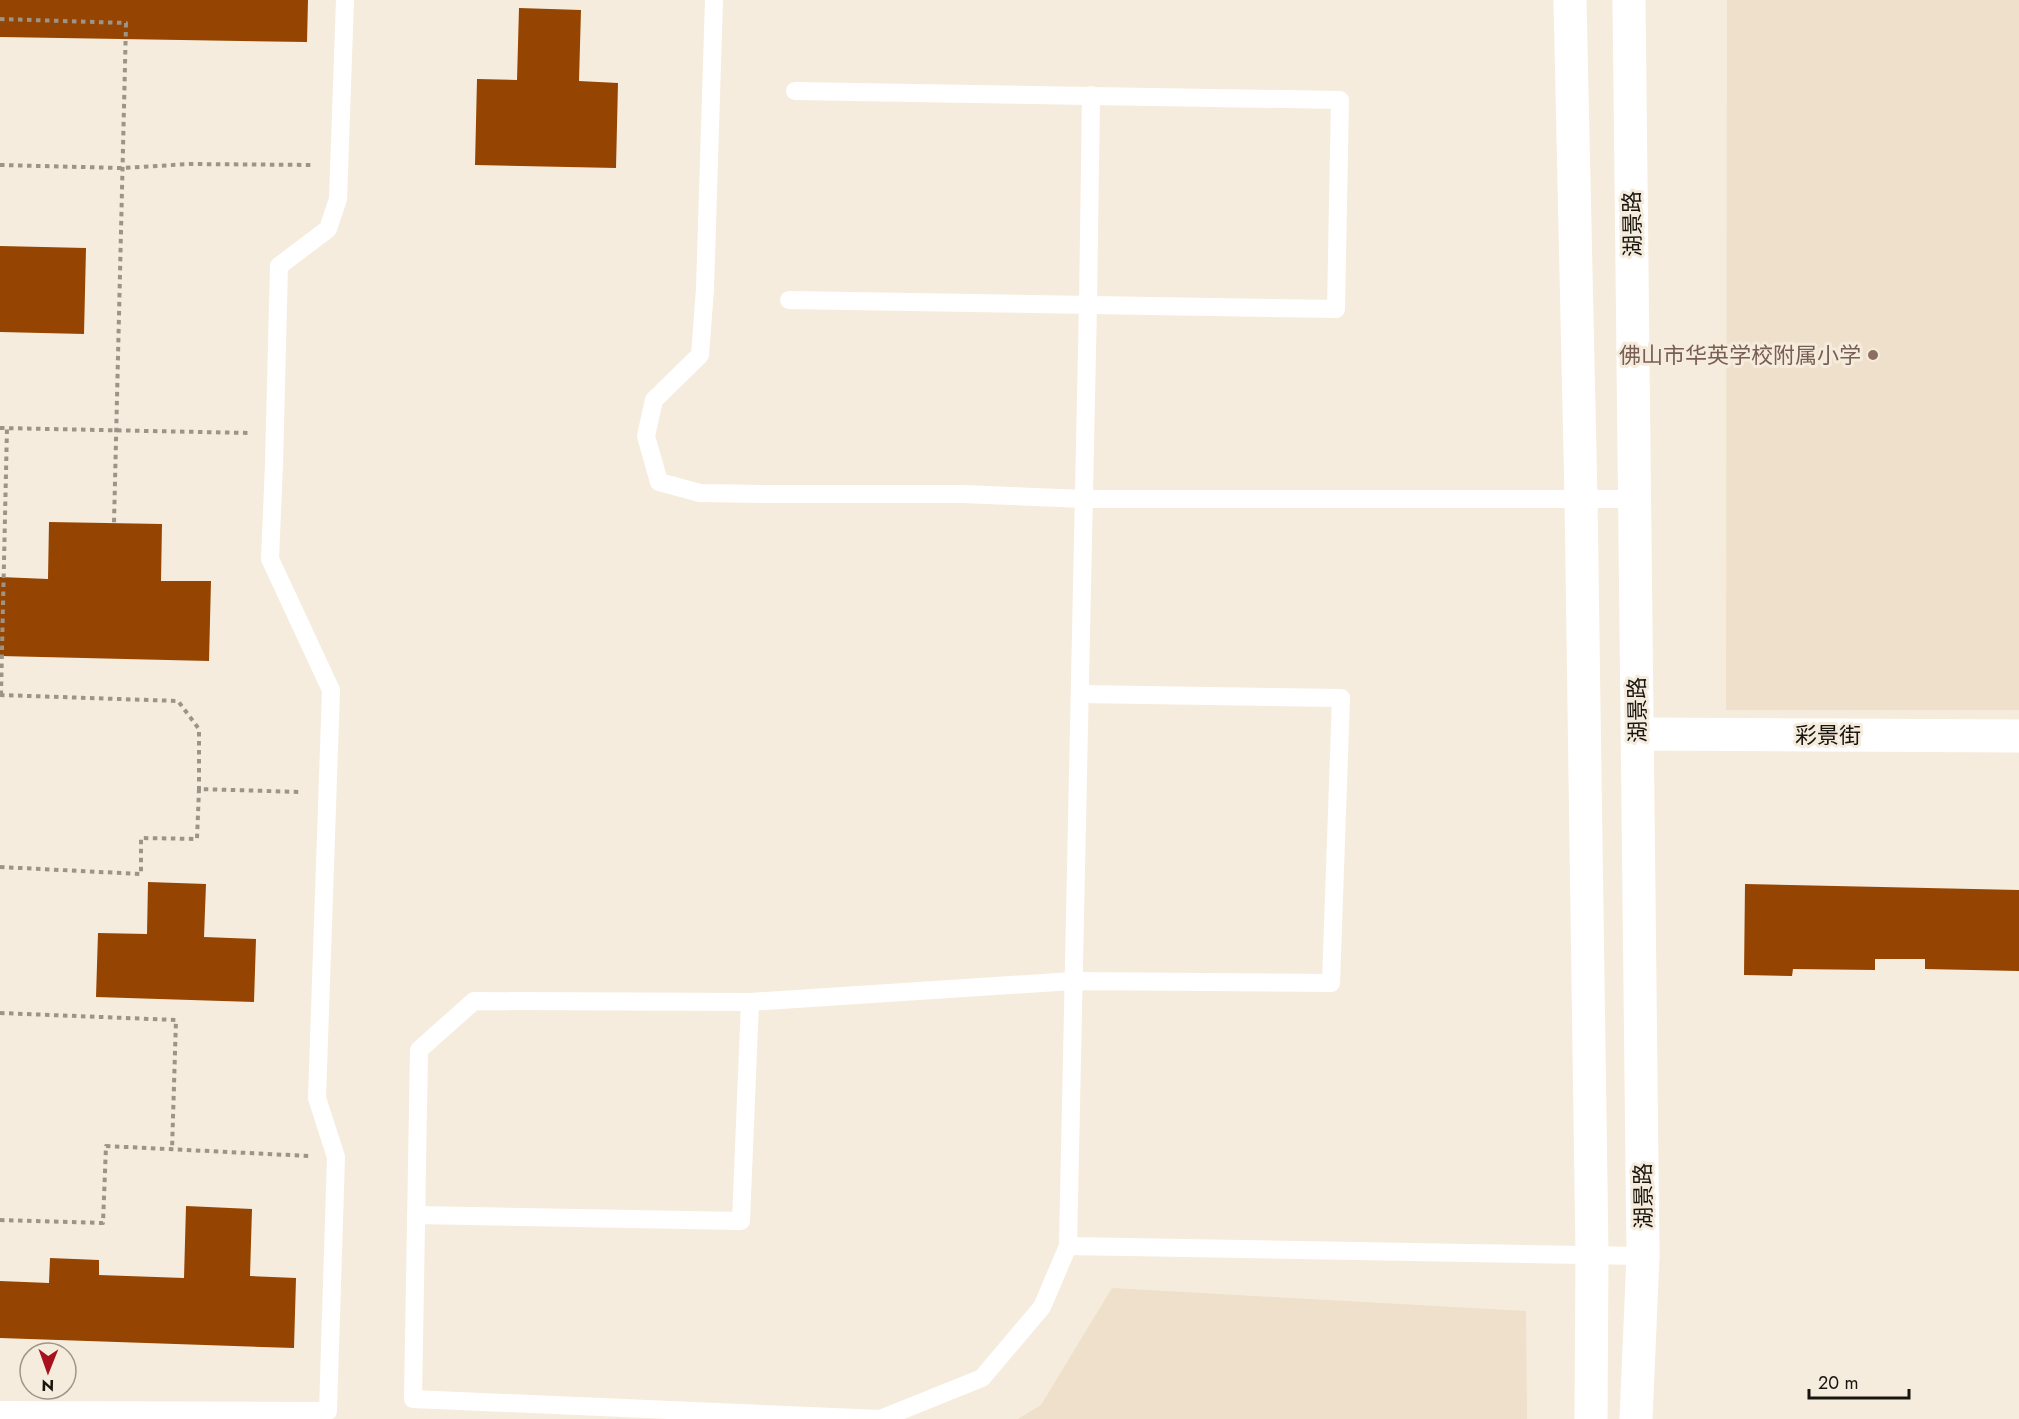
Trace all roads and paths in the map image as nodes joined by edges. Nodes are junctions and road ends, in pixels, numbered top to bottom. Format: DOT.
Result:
graph roads {
  1 [pos="345,0"];
  2 [pos="714,0"];
  3 [pos="1570,0"];
  4 [pos="1629,0"];
  5 [pos="0,19"];
  6 [pos="795,91"];
  7 [pos="1091,95"];
  8 [pos="0,165"];
  9 [pos="339,165"];
  10 [pos="122,168"];
  11 [pos="789,300"];
  12 [pos="1088,304"];
  13 [pos="0,428"];
  14 [pos="7,428"];
  15 [pos="118,431"];
  16 [pos="275,434"];
  17 [pos="1084,499"];
  18 [pos="1581,499"];
  19 [pos="1635,499"];
  20 [pos="114,524"];
  21 [pos="1081,694"];
  22 [pos="1,695"];
  23 [pos="1638,734"];
  24 [pos="2019,736"];
  25 [pos="199,789"];
  26 [pos="328,793"];
  27 [pos="0,867"];
  28 [pos="1073,981"];
  29 [pos="750,1002"];
  30 [pos="0,1013"];
  31 [pos="172,1150"];
  32 [pos="336,1157"];
  33 [pos="416,1215"];
  34 [pos="0,1220"];
  35 [pos="1068,1246"];
  36 [pos="1592,1254"];
  37 [pos="1643,1256"];
  38 [pos="0,1410"];
  39 [pos="1591,1419"];
  40 [pos="1636,1419"];
  1 -- 9 [label="lane"];
  2 -- 17 [label="lane"];
  3 -- 18 [label="main road"];
  4 -- 19 [label="main road, 湖景路"];
  5 -- 10 [label="path"];
  6 -- 7 [label="lane"];
  7 -- 12 [label="lane"];
  7 -- 12 [label="lane"];
  8 -- 10 [label="path"];
  9 -- 10 [label="path"];
  9 -- 16 [label="lane"];
  10 -- 15 [label="path"];
  11 -- 12 [label="lane"];
  12 -- 17 [label="lane"];
  13 -- 14 [label="path"];
  14 -- 15 [label="path"];
  14 -- 22 [label="path"];
  15 -- 16 [label="path"];
  15 -- 20 [label="path"];
  16 -- 26 [label="lane"];
  17 -- 18 [label="lane"];
  17 -- 21 [label="lane"];
  18 -- 19 [label="lane"];
  18 -- 36 [label="main road"];
  19 -- 23 [label="main road, 湖景路"];
  21 -- 28 [label="lane"];
  21 -- 28 [label="lane"];
  22 -- 25 [label="path"];
  23 -- 24 [label="main road, 彩景街"];
  23 -- 37 [label="main road, 湖景路"];
  25 -- 26 [label="path"];
  25 -- 27 [label="path"];
  26 -- 32 [label="lane"];
  28 -- 29 [label="lane"];
  28 -- 35 [label="lane"];
  29 -- 33 [label="lane"];
  29 -- 33 [label="lane"];
  30 -- 31 [label="path"];
  31 -- 32 [label="path"];
  31 -- 34 [label="path"];
  32 -- 38 [label="lane"];
  33 -- 35 [label="lane"];
  35 -- 36 [label="lane"];
  36 -- 37 [label="lane"];
  36 -- 39 [label="main road"];
  37 -- 40 [label="main road, 湖景路"];
}
